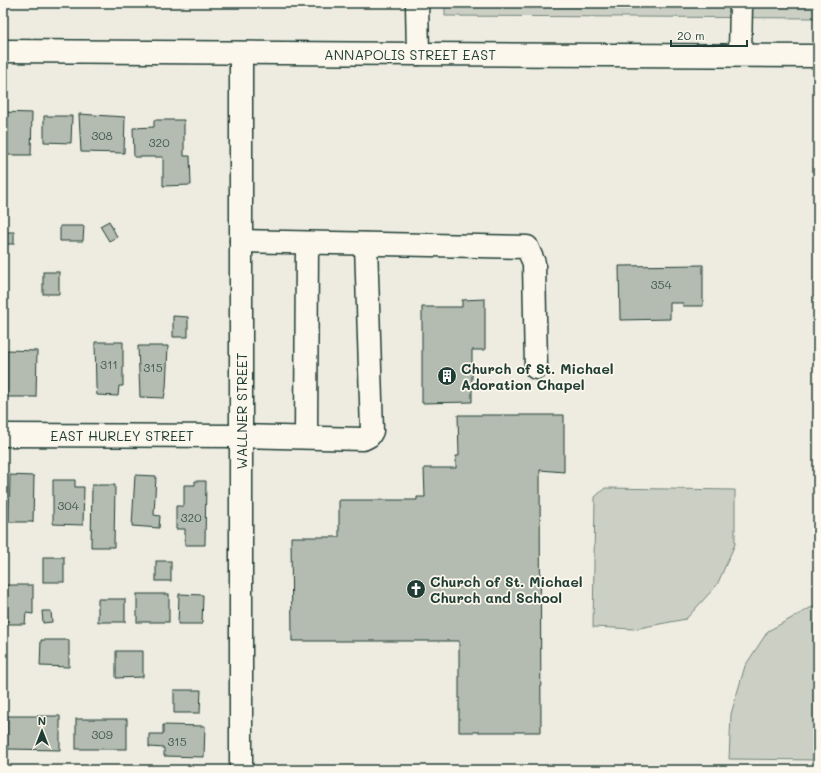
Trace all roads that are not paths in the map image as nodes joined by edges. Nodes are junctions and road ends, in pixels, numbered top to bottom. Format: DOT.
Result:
graph roads {
  1 [pos="417,3"];
  2 [pos="741,3"];
  3 [pos="3,51"];
  4 [pos="241,53"];
  5 [pos="418,54"];
  6 [pos="740,55"];
  7 [pos="818,56"];
  8 [pos="241,241"];
  9 [pos="307,243"];
  10 [pos="366,244"];
  11 [pos="536,368"];
  12 [pos="3,435"];
  13 [pos="241,436"];
  14 [pos="306,437"];
  15 [pos="240,770"];
  1 -- 5 [label="street"];
  2 -- 6 [label="street"];
  3 -- 4 [label="street, ANNAPOLIS STREET EAST"];
  4 -- 5 [label="street, ANNAPOLIS STREET EAST"];
  4 -- 8 [label="street, WALLNER STREET"];
  5 -- 6 [label="street, ANNAPOLIS STREET EAST"];
  6 -- 7 [label="street, ANNAPOLIS STREET EAST"];
  8 -- 9 [label="street"];
  8 -- 13 [label="street, WALLNER STREET"];
  9 -- 10 [label="street"];
  9 -- 14 [label="street"];
  10 -- 11 [label="street"];
  10 -- 14 [label="street, EAST HURLEY STREET"];
  12 -- 13 [label="street, EAST HURLEY STREET"];
  13 -- 14 [label="street, EAST HURLEY STREET"];
  13 -- 15 [label="street, WALLNER STREET"];
}
